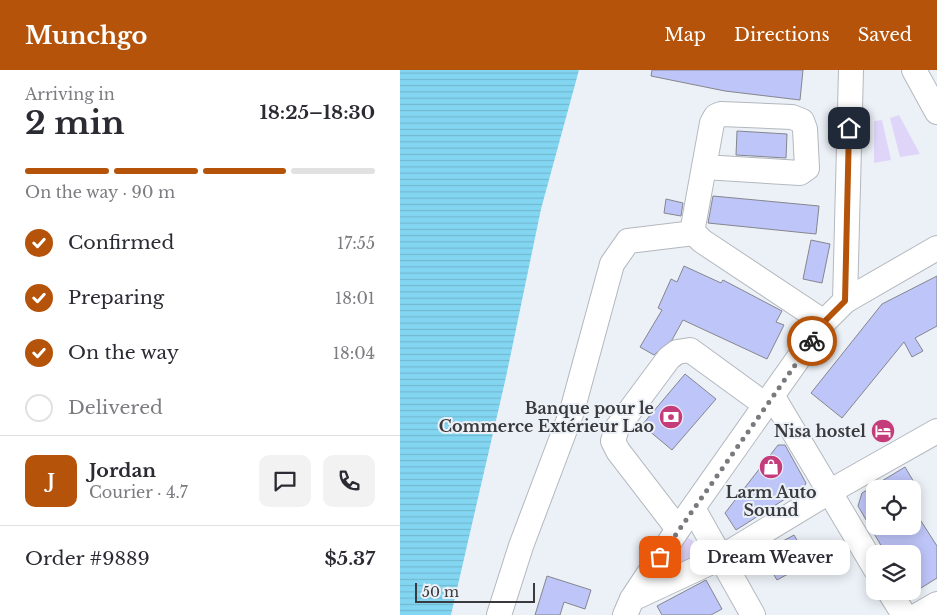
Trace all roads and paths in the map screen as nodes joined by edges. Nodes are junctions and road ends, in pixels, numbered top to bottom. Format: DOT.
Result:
graph roads {
  1 [pos="851,70"];
  2 [pos="914,70"];
  3 [pos="937,112"];
  4 [pos="704,167"];
  5 [pos="694,233"];
  6 [pos="937,248"];
  7 [pos="845,301"];
  8 [pos="824,322"];
  9 [pos="770,401"];
  10 [pos="937,431"];
  11 [pos="829,492"];
  12 [pos="694,510"];
  13 [pos="678,528"];
  14 [pos="866,553"];
  15 [pos="720,558"];
  16 [pos="895,600"];
  17 [pos="937,604"];
  18 [pos="628,607"];
  19 [pos="500,615"];
  20 [pos="753,615"];
  21 [pos="904,615"];
  22 [pos="918,615"];
  1 -- 7 [label="street"];
  2 -- 3 [label="street"];
  4 -- 5 [label="street"];
  5 -- 8 [label="street"];
  5 -- 19 [label="street"];
  6 -- 7 [label="street"];
  7 -- 8 [label="street"];
  8 -- 9 [label="street"];
  9 -- 11 [label="street"];
  9 -- 12 [label="street"];
  9 -- 13 [label="street"];
  10 -- 11 [label="street"];
  11 -- 14 [label="street"];
  11 -- 15 [label="street"];
  12 -- 13 [label="street"];
  12 -- 15 [label="street"];
  13 -- 18 [label="street"];
  15 -- 18 [label="street"];
  15 -- 20 [label="street"];
  16 -- 21 [label="street"];
  17 -- 22 [label="street"];
}
